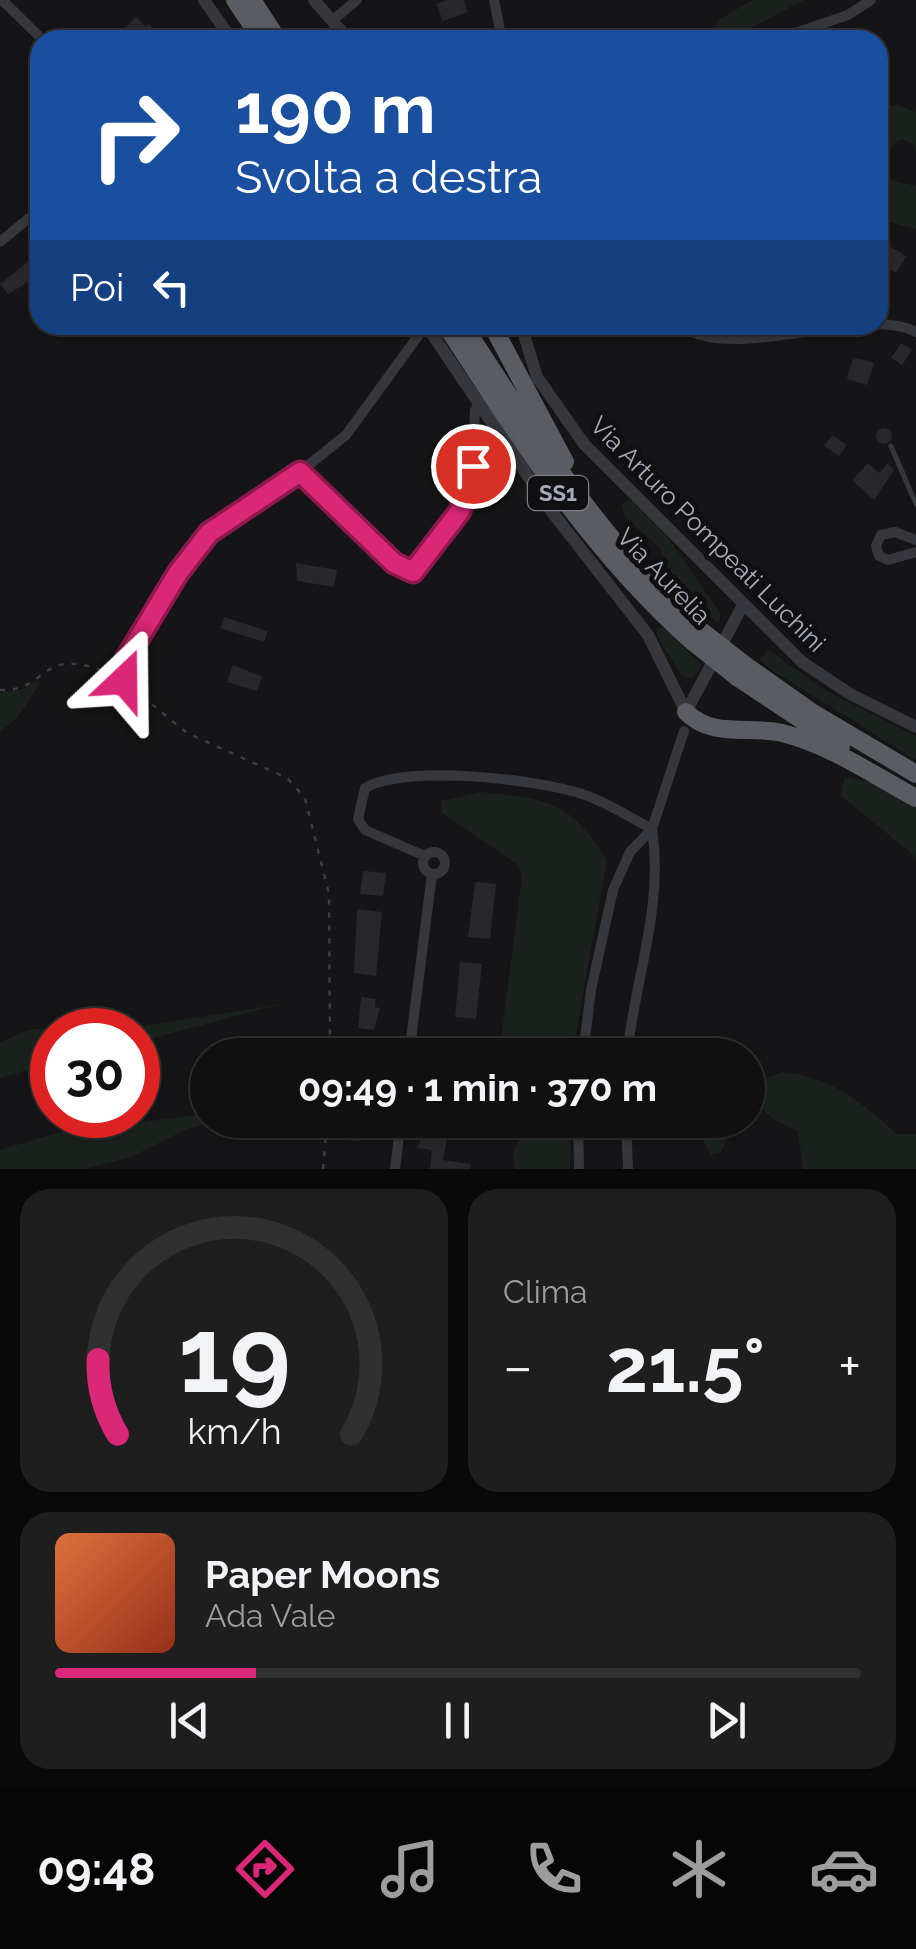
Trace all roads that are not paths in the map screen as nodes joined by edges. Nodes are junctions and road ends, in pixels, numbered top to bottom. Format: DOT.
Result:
graph roads {
  1 [pos="2,0"];
  2 [pos="204,0"];
  3 [pos="235,0"];
  4 [pos="252,0"];
  5 [pos="314,0"];
  6 [pos="357,0"];
  7 [pos="494,0"];
  8 [pos="872,0"];
  9 [pos="332,20"];
  10 [pos="33,30"];
  11 [pos="225,30"];
  12 [pos="255,30"];
  13 [pos="272,30"];
  14 [pos="340,30"];
  15 [pos="500,30"];
  16 [pos="805,30"];
  17 [pos="30,218"];
  18 [pos="0,242"];
  19 [pos="888,330"];
  20 [pos="916,332"];
  21 [pos="419,335"];
  22 [pos="433,335"];
  23 [pos="453,335"];
  24 [pos="469,335"];
  25 [pos="497,335"];
  26 [pos="524,335"];
  27 [pos="699,335"];
  28 [pos="763,335"];
  29 [pos="479,405"];
  30 [pos="892,446"];
  31 [pos="300,472"];
  32 [pos="916,504"];
  33 [pos="916,540"];
  34 [pos="916,552"];
  35 [pos="638,570"];
  36 [pos="742,605"];
  37 [pos="696,635"];
  38 [pos="741,671"];
  39 [pos="124,680"];
  40 [pos="686,712"];
  41 [pos="916,727"];
  42 [pos="684,731"];
  43 [pos="916,774"];
  44 [pos="916,790"];
  45 [pos="916,798"];
  46 [pos="652,830"];
  47 [pos="426,856"];
  48 [pos="432,874"];
  49 [pos="411,1038"];
  50 [pos="585,1038"];
  51 [pos="629,1038"];
  52 [pos="399,1138"];
  53 [pos="578,1138"];
  54 [pos="627,1138"];
  55 [pos="395,1169"];
  56 [pos="579,1169"];
  57 [pos="628,1169"];
  1 -- 10 [label="street"];
  2 -- 11 [label="street"];
  3 -- 12 [label="highway"];
  4 -- 13 [label="highway"];
  5 -- 9 [label="street"];
  6 -- 9 [label="street"];
  7 -- 15 [label="street"];
  8 -- 16 [label="street"];
  9 -- 14 [label="street"];
  17 -- 18 [label="street"];
  19 -- 20 [label="street"];
  21 -- 31 [label="street"];
  22 -- 29 [label="street"];
  23 -- 37 [label="highway, Via Aurelia / SS1"];
  24 -- 35 [label="highway, Via Aurelia / SS1"];
  25 -- 35 [label="highway"];
  26 -- 36 [label="street, Via Arturo Pompeati Luchini"];
  27 -- 28 [label="street"];
  29 -- 31 [label="street"];
  29 -- 40 [label="street"];
  30 -- 32 [label="lane"];
  31 -- 39 [label="street"];
  33 -- 34 [label="street"];
  35 -- 37 [label="highway, Via Aurelia / SS1"];
  36 -- 40 [label="street"];
  36 -- 41 [label="street, Via Arturo Pompeati Luchini"];
  37 -- 38 [label="highway, Via Aurelia / SS1, bridge"];
  38 -- 43 [label="highway, Via Aurelia / SS1"];
  38 -- 44 [label="highway, Via Aurelia / SS1"];
  40 -- 45 [label="highway"];
  42 -- 46 [label="street"];
  46 -- 47 [label="street"];
  46 -- 50 [label="street"];
  46 -- 51 [label="street"];
  47 -- 48 [label="street"];
  47 -- 48 [label="street"];
  48 -- 49 [label="street"];
  52 -- 55 [label="street"];
  53 -- 56 [label="street"];
  54 -- 57 [label="street"];
}
